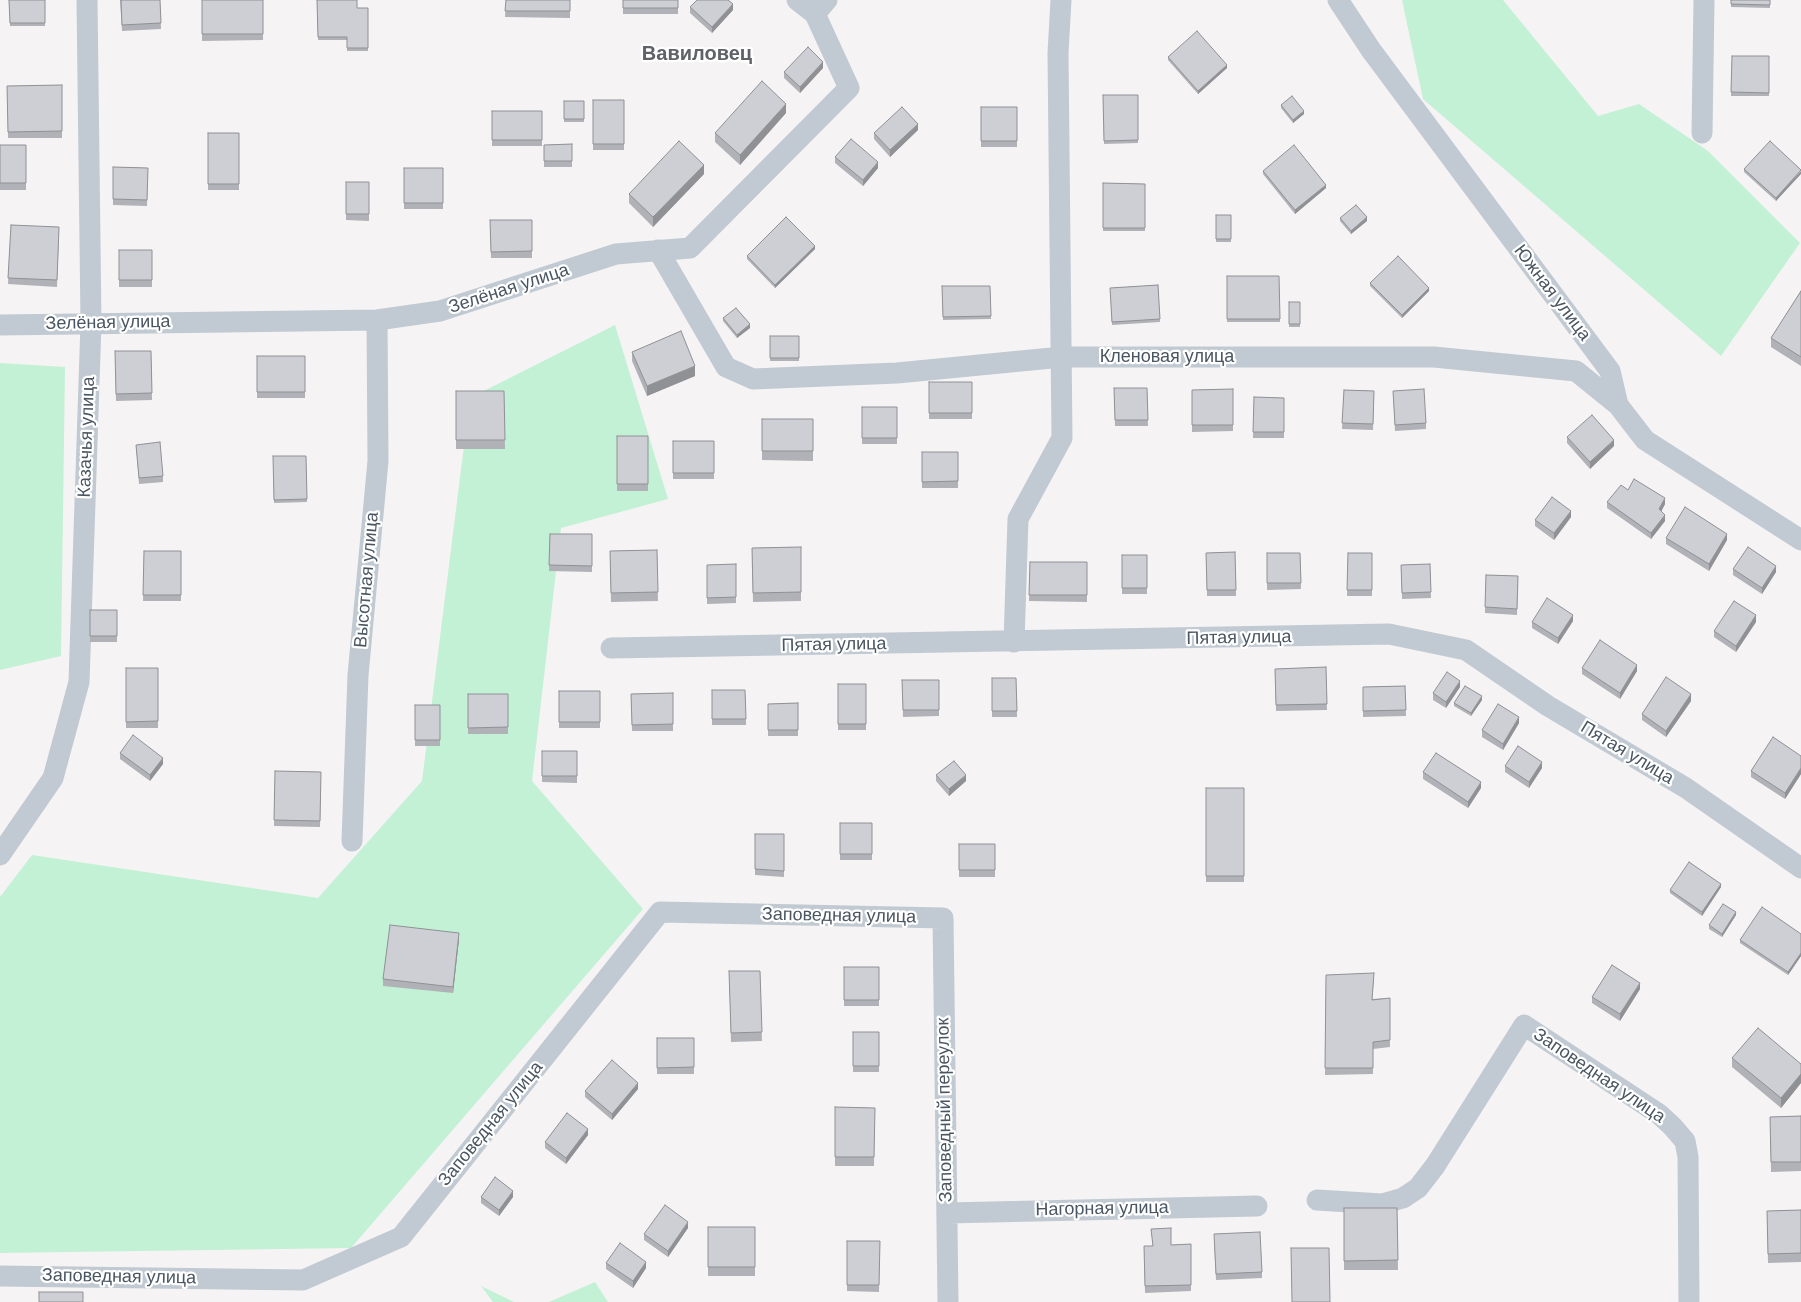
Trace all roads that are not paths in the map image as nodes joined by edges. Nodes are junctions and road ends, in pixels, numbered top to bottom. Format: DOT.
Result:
graph roads {
  1 [pos="87,0"];
  2 [pos="797,0"];
  3 [pos="1061,0"];
  4 [pos="1338,0"];
  5 [pos="1704,0"];
  6 [pos="821,7"];
  7 [pos="1702,133"];
  8 [pos="658,250"];
  9 [pos="377,320"];
  10 [pos="91,322"];
  11 [pos="0,325"];
  12 [pos="1062,358"];
  13 [pos="1618,405"];
  14 [pos="1801,540"];
  15 [pos="1014,642"];
  16 [pos="610,648"];
  17 [pos="352,840"];
  18 [pos="0,855"];
  19 [pos="1801,868"];
  20 [pos="943,918"];
  21 [pos="1317,1200"];
  22 [pos="1257,1206"];
  23 [pos="946,1213"];
  24 [pos="0,1276"];
  25 [pos="948,1302"];
  26 [pos="1689,1302"];
  1 -- 10 [label="street, Казачья улица"];
  2 -- 6 [label="street"];
  3 -- 12 [label="street"];
  4 -- 13 [label="street, Южная улица"];
  5 -- 7 [label="street"];
  6 -- 8 [label="street, Зелёная улица"];
  8 -- 9 [label="street, Зелёная улица"];
  8 -- 12 [label="street, Кленовая улица"];
  9 -- 10 [label="street, Зелёная улица"];
  9 -- 17 [label="street, Высотная улица"];
  10 -- 11 [label="street, Зелёная улица"];
  10 -- 18 [label="street, Казачья улица"];
  12 -- 13 [label="street, Кленовая улица"];
  12 -- 15 [label="street"];
  13 -- 14 [label="street, Южная улица"];
  15 -- 16 [label="street, Пятая улица"];
  15 -- 19 [label="street, Пятая улица"];
  20 -- 23 [label="street, Заповедный переулок"];
  20 -- 24 [label="street, Заповедная улица"];
  21 -- 26 [label="street, Заповедная улица"];
  22 -- 23 [label="street, Нагорная улица"];
  23 -- 25 [label="street, Заповедный переулок"];
}
